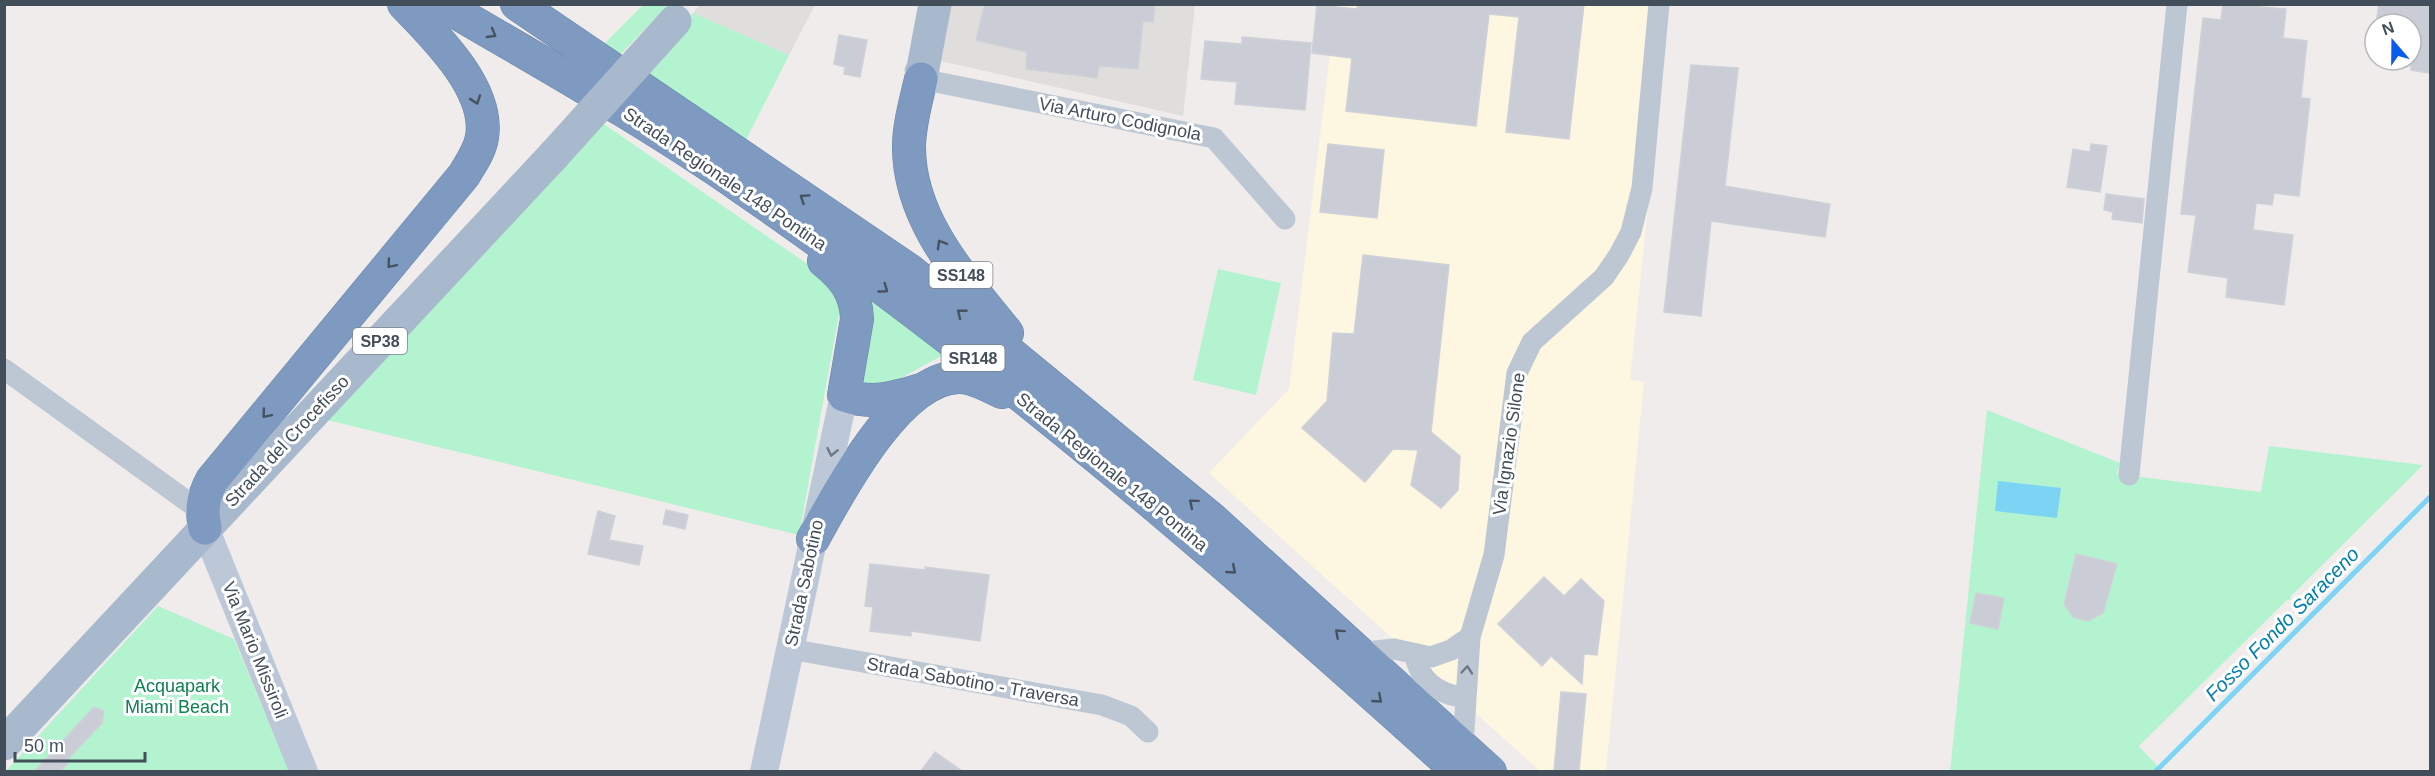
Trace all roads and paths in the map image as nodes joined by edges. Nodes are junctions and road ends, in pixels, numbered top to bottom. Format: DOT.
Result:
graph roads {
  1 [pos="404,4"];
  2 [pos="442,4"];
  3 [pos="517,4"];
  4 [pos="924,4"];
  5 [pos="935,4"];
  6 [pos="1659,4"];
  7 [pos="2177,4"];
  8 [pos="683,13"];
  9 [pos="921,79"];
  10 [pos="743,188"];
  11 [pos="1285,219"];
  12 [pos="4,369"];
  13 [pos="921,390"];
  14 [pos="842,405"];
  15 [pos="1044,415"];
  16 [pos="1104,429"];
  17 [pos="867,449"];
  18 [pos="2129,475"];
  19 [pos="204,520"];
  20 [pos="813,539"];
  21 [pos="1470,637"];
  22 [pos="790,649"];
  23 [pos="1364,655"];
  24 [pos="1414,655"];
  25 [pos="1465,696"];
  26 [pos="1148,732"];
  27 [pos="4,744"];
  28 [pos="1461,759"];
  29 [pos="304,771"];
  30 [pos="764,771"];
  31 [pos="1490,771"];
  1 -- 19 [label="highway, one-way"];
  2 -- 10 [label="highway, Strada Regionale 148 Pontina / SR148, one-way"];
  16 -- 3 [label="highway, Strada Regionale 148 Pontina / SR148, one-way"];
  4 -- 9 [label="street"];
  5 -- 9 [label="main road"];
  6 -- 21 [label="street, Via Ignazio Silone"];
  7 -- 18 [label="street"];
  8 -- 19 [label="main road, Strada del Crocefisso / SP38, bridge"];
  9 -- 11 [label="street, Via Arturo Codignola"];
  16 -- 9 [label="highway, SS148, one-way"];
  10 -- 14 [label="highway"];
  10 -- 15 [label="highway, Strada Regionale 148 Pontina / SR148, one-way"];
  12 -- 19 [label="street"];
  13 -- 14 [label="highway"];
  13 -- 15 [label="highway"];
  13 -- 17 [label="highway"];
  14 -- 17 [label="highway"];
  14 -- 20 [label="street, Strada Sabotino, one-way"];
  15 -- 28 [label="highway, Strada Regionale 148 Pontina / SR148, one-way"];
  23 -- 16 [label="highway, Strada Regionale 148 Pontina / SR148, one-way"];
  17 -- 20 [label="highway"];
  19 -- 27 [label="main road, Strada del Crocefisso / SP38"];
  19 -- 29 [label="street, Via Mario Missiroli"];
  20 -- 22 [label="street, Strada Sabotino"];
  21 -- 24 [label="street"];
  25 -- 21 [label="street, Via Ignazio Silone, one-way"];
  22 -- 26 [label="street, Strada Sabotino - Traversa"];
  22 -- 30 [label="street, Strada Sabotino"];
  23 -- 24 [label="street"];
  23 -- 28 [label="highway, Strada Regionale 148 Pontina / SR148"];
  24 -- 25 [label="street"];
  25 -- 28 [label="street, Via Ignazio Silone"];
  28 -- 31 [label="highway, Strada Regionale 148 Pontina / SR148"];
}
